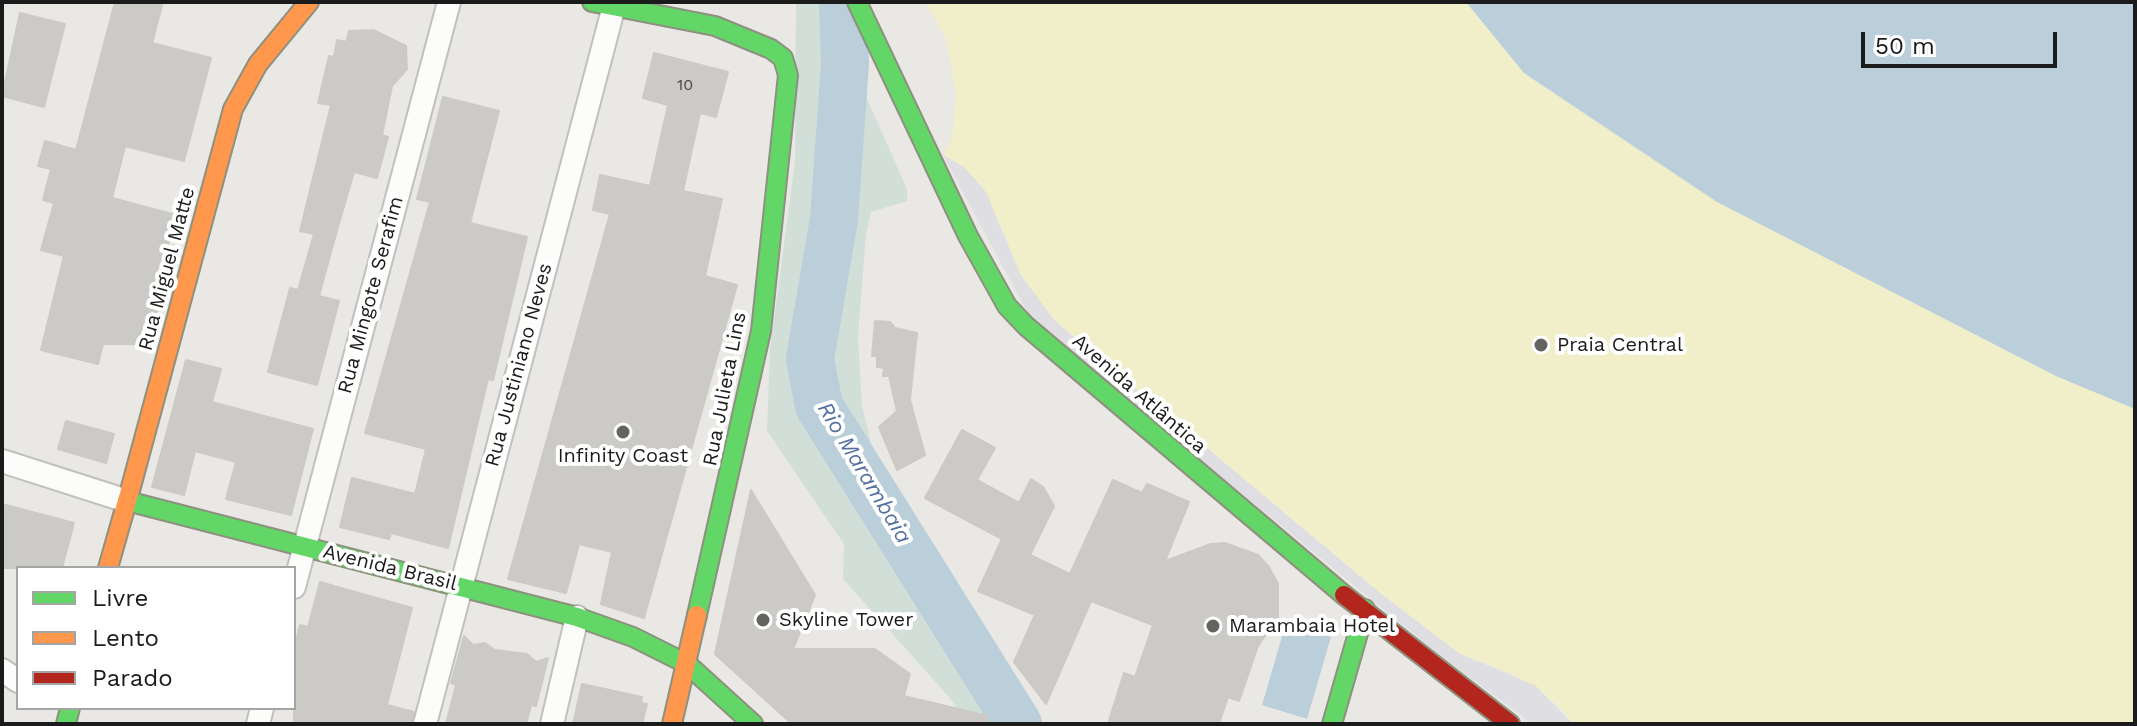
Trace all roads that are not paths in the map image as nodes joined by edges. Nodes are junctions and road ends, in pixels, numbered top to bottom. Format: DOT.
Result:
graph roads {
  1 [pos="309,2"];
  2 [pos="449,2"];
  3 [pos="857,2"];
  4 [pos="603,4"];
  5 [pos="2,461"];
  6 [pos="127,501"];
  7 [pos="305,547"];
  8 [pos="109,566"];
  9 [pos="296,580"];
  10 [pos="461,586"];
  11 [pos="1365,609"];
  12 [pos="577,617"];
  13 [pos="687,664"];
  14 [pos="425,724"];
  15 [pos="552,724"];
  16 [pos="672,724"];
  17 [pos="753,724"];
  18 [pos="1332,724"];
  19 [pos="1510,724"];
  1 -- 6 [label="main road, Rua Miguel Matte"];
  2 -- 7 [label="street, Rua Mingote Serafim"];
  3 -- 11 [label="main road, Avenida Atlântica"];
  4 -- 10 [label="street, Rua Justiniano Neves"];
  4 -- 13 [label="main road, Rua Julieta Lins"];
  5 -- 6 [label="street, Avenida Brasil"];
  6 -- 7 [label="main road, Avenida Brasil"];
  6 -- 8 [label="main road, Rua Miguel Matte"];
  7 -- 9 [label="street, Rua Mingote Serafim"];
  7 -- 10 [label="main road, Avenida Brasil"];
  10 -- 12 [label="main road, Avenida Brasil"];
  10 -- 14 [label="street, Rua Justiniano Neves"];
  11 -- 18 [label="main road"];
  11 -- 19 [label="main road, Avenida Atlântica"];
  12 -- 13 [label="main road, Avenida Brasil"];
  12 -- 15 [label="street"];
  13 -- 16 [label="main road, Rua Julieta Lins"];
  13 -- 17 [label="main road, Avenida Brasil"];
}
